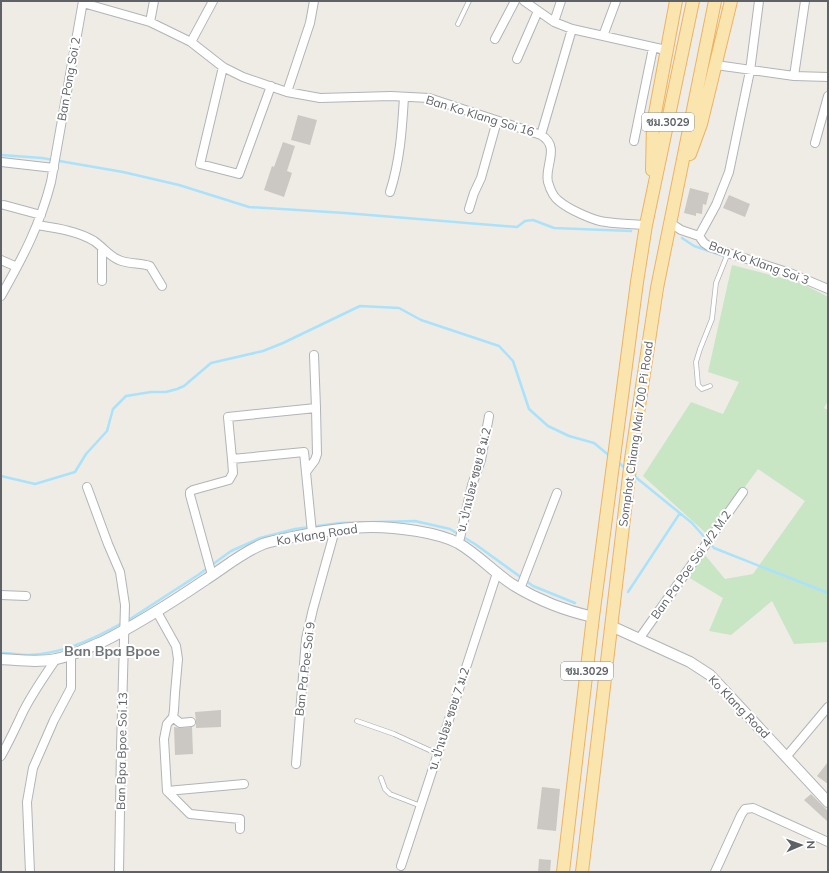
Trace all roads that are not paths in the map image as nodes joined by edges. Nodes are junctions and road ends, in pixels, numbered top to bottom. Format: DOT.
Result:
graph roads {
  1 [pos="154,1"];
  2 [pos="213,1"];
  3 [pos="314,1"];
  4 [pos="469,1"];
  5 [pos="515,1"];
  6 [pos="524,1"];
  7 [pos="561,1"];
  8 [pos="616,1"];
  9 [pos="676,1"];
  10 [pos="694,1"];
  11 [pos="715,1"];
  12 [pos="731,1"];
  13 [pos="759,1"];
  14 [pos="805,1"];
  15 [pos="83,2"];
  16 [pos="538,11"];
  17 [pos="150,22"];
  18 [pos="554,22"];
  19 [pos="458,24"];
  20 [pos="572,29"];
  21 [pos="603,36"];
  22 [pos="495,39"];
  23 [pos="191,42"];
  24 [pos="653,48"];
  25 [pos="666,50"];
  26 [pos="517,59"];
  27 [pos="716,65"];
  28 [pos="223,68"];
  29 [pos="750,71"];
  30 [pos="794,76"];
  31 [pos="828,77"];
  32 [pos="270,86"];
  33 [pos="287,92"];
  34 [pos="828,96"];
  35 [pos="404,97"];
  36 [pos="497,121"];
  37 [pos="540,135"];
  38 [pos="634,141"];
  39 [pos="815,143"];
  40 [pos="1,162"];
  41 [pos="55,163"];
  42 [pos="390,192"];
  43 [pos="652,196"];
  44 [pos="674,198"];
  45 [pos="4,205"];
  46 [pos="469,209"];
  47 [pos="41,215"];
  48 [pos="669,222"];
  49 [pos="38,225"];
  50 [pos="646,225"];
  51 [pos="699,236"];
  52 [pos="102,248"];
  53 [pos="728,253"];
  54 [pos="1,260"];
  55 [pos="17,267"];
  56 [pos="102,281"];
  57 [pos="162,286"];
  58 [pos="828,289"];
  59 [pos="1,296"];
  60 [pos="314,355"];
  61 [pos="710,386"];
  62 [pos="316,408"];
  63 [pos="489,416"];
  64 [pos="232,459"];
  65 [pos="306,472"];
  66 [pos="87,487"];
  67 [pos="743,492"];
  68 [pos="557,494"];
  69 [pos="311,529"];
  70 [pos="335,530"];
  71 [pos="459,538"];
  72 [pos="210,570"];
  73 [pos="498,573"];
  74 [pos="520,589"];
  75 [pos="1,595"];
  76 [pos="26,596"];
  77 [pos="157,612"];
  78 [pos="593,616"];
  79 [pos="125,624"];
  80 [pos="611,626"];
  81 [pos="639,639"];
  82 [pos="71,655"];
  83 [pos="1,659"];
  84 [pos="56,659"];
  85 [pos="828,707"];
  86 [pos="173,717"];
  87 [pos="357,721"];
  88 [pos="191,722"];
  89 [pos="438,754"];
  90 [pos="1,756"];
  91 [pos="786,757"];
  92 [pos="296,764"];
  93 [pos="381,778"];
  94 [pos="244,784"];
  95 [pos="167,791"];
  96 [pos="828,802"];
  97 [pos="421,806"];
  98 [pos="240,830"];
  99 [pos="828,842"];
  100 [pos="401,866"];
  101 [pos="30,872"];
  102 [pos="120,872"];
  103 [pos="563,872"];
  104 [pos="582,872"];
  105 [pos="715,872"];
  1 -- 17 [label="street"];
  2 -- 23 [label="street"];
  3 -- 33 [label="street"];
  4 -- 19 [label="lane"];
  5 -- 22 [label="street"];
  6 -- 16 [label="street"];
  7 -- 18 [label="street"];
  8 -- 21 [label="street"];
  9 -- 25 [label="main road"];
  10 -- 43 [label="main road, Somphot Chiang Mai 700 Pi Road / ชม.3029"];
  11 -- 44 [label="main road, Somphot Chiang Mai 700 Pi Road / ชม.3029"];
  12 -- 27 [label="main road"];
  13 -- 29 [label="street, Ban Ko Klang Soi 3"];
  14 -- 30 [label="street"];
  15 -- 17 [label="street, Ban Ko Klang Soi 16"];
  15 -- 41 [label="street, Ban Pong Soi 2"];
  16 -- 18 [label="street"];
  16 -- 26 [label="street"];
  17 -- 23 [label="street, Ban Ko Klang Soi 16"];
  18 -- 20 [label="street"];
  20 -- 21 [label="street"];
  20 -- 37 [label="street"];
  21 -- 24 [label="street"];
  23 -- 28 [label="street, Ban Ko Klang Soi 16"];
  24 -- 25 [label="street"];
  24 -- 38 [label="street"];
  25 -- 43 [label="main road"];
  27 -- 29 [label="street"];
  27 -- 44 [label="main road"];
  28 -- 32 [label="street, Ban Ko Klang Soi 16"];
  28 -- 32 [label="street"];
  29 -- 30 [label="street"];
  29 -- 51 [label="street, Ban Ko Klang Soi 3"];
  30 -- 31 [label="street"];
  32 -- 33 [label="street, Ban Ko Klang Soi 16"];
  33 -- 35 [label="street, Ban Ko Klang Soi 16"];
  34 -- 39 [label="street"];
  35 -- 36 [label="street, Ban Ko Klang Soi 16"];
  35 -- 42 [label="street"];
  36 -- 37 [label="street, Ban Ko Klang Soi 16"];
  36 -- 46 [label="street"];
  37 -- 50 [label="street, Ban Ko Klang Soi 16"];
  40 -- 41 [label="street"];
  41 -- 47 [label="street, Ban Pong Soi 2"];
  43 -- 50 [label="main road, Somphot Chiang Mai 700 Pi Road / ชม.3029"];
  44 -- 48 [label="main road, Somphot Chiang Mai 700 Pi Road / ชม.3029"];
  45 -- 47 [label="street"];
  47 -- 49 [label="street, Ban Pong Soi 2"];
  48 -- 51 [label="street"];
  48 -- 80 [label="main road, Somphot Chiang Mai 700 Pi Road / ชม.3029"];
  49 -- 52 [label="street"];
  49 -- 55 [label="street, Ban Pong Soi 2"];
  50 -- 78 [label="main road, Somphot Chiang Mai 700 Pi Road / ชม.3029"];
  51 -- 53 [label="street, Ban Ko Klang Soi 3"];
  52 -- 56 [label="street"];
  52 -- 57 [label="street"];
  53 -- 58 [label="street, Ban Ko Klang Soi 3"];
  53 -- 61 [label="lane"];
  54 -- 55 [label="street"];
  55 -- 59 [label="street, Ban Pong Soi 2"];
  60 -- 62 [label="street"];
  62 -- 64 [label="street"];
  62 -- 65 [label="street"];
  63 -- 71 [label="street, บ. ป่าเปอะ ซอย 8 ม.2"];
  64 -- 65 [label="street"];
  64 -- 72 [label="street"];
  65 -- 69 [label="street"];
  66 -- 79 [label="street, Ban Bpa Bpoe Soi 13"];
  67 -- 81 [label="street, Ban Pa Poe Soi 4/2 M.2"];
  68 -- 74 [label="street"];
  69 -- 70 [label="street, Ko Klang Road"];
  69 -- 72 [label="street, Ko Klang Road"];
  70 -- 71 [label="street, Ko Klang Road"];
  70 -- 92 [label="street, Ban Pa Poe Soi 9"];
  71 -- 73 [label="street, Ko Klang Road"];
  72 -- 77 [label="street, Ko Klang Road"];
  73 -- 74 [label="street, Ko Klang Road"];
  73 -- 89 [label="street, บ. ป่าเปอะ ซอย 7 ม.2"];
  74 -- 78 [label="street, Ko Klang Road"];
  75 -- 76 [label="street"];
  77 -- 79 [label="street, Ko Klang Road"];
  77 -- 86 [label="street"];
  78 -- 103 [label="main road, Somphot Chiang Mai 700 Pi Road / ชม.3029"];
  79 -- 82 [label="street, Ko Klang Road"];
  79 -- 102 [label="street, Ban Bpa Bpoe Soi 13"];
  80 -- 81 [label="street, Ko Klang Road"];
  80 -- 104 [label="main road, Somphot Chiang Mai 700 Pi Road / ชม.3029"];
  81 -- 91 [label="street, Ko Klang Road"];
  82 -- 84 [label="street, Ko Klang Road"];
  82 -- 101 [label="street"];
  83 -- 84 [label="street, Ko Klang Road"];
  84 -- 90 [label="street"];
  85 -- 91 [label="street"];
  86 -- 88 [label="street"];
  86 -- 95 [label="street"];
  87 -- 89 [label="lane"];
  89 -- 97 [label="street, บ. ป่าเปอะ ซอย 7 ม.2"];
  91 -- 96 [label="street, Ko Klang Road"];
  93 -- 97 [label="lane"];
  94 -- 95 [label="street"];
  95 -- 98 [label="street"];
  97 -- 100 [label="street, บ. ป่าเปอะ ซอย 7 ม.2"];
  99 -- 105 [label="street"];
}
